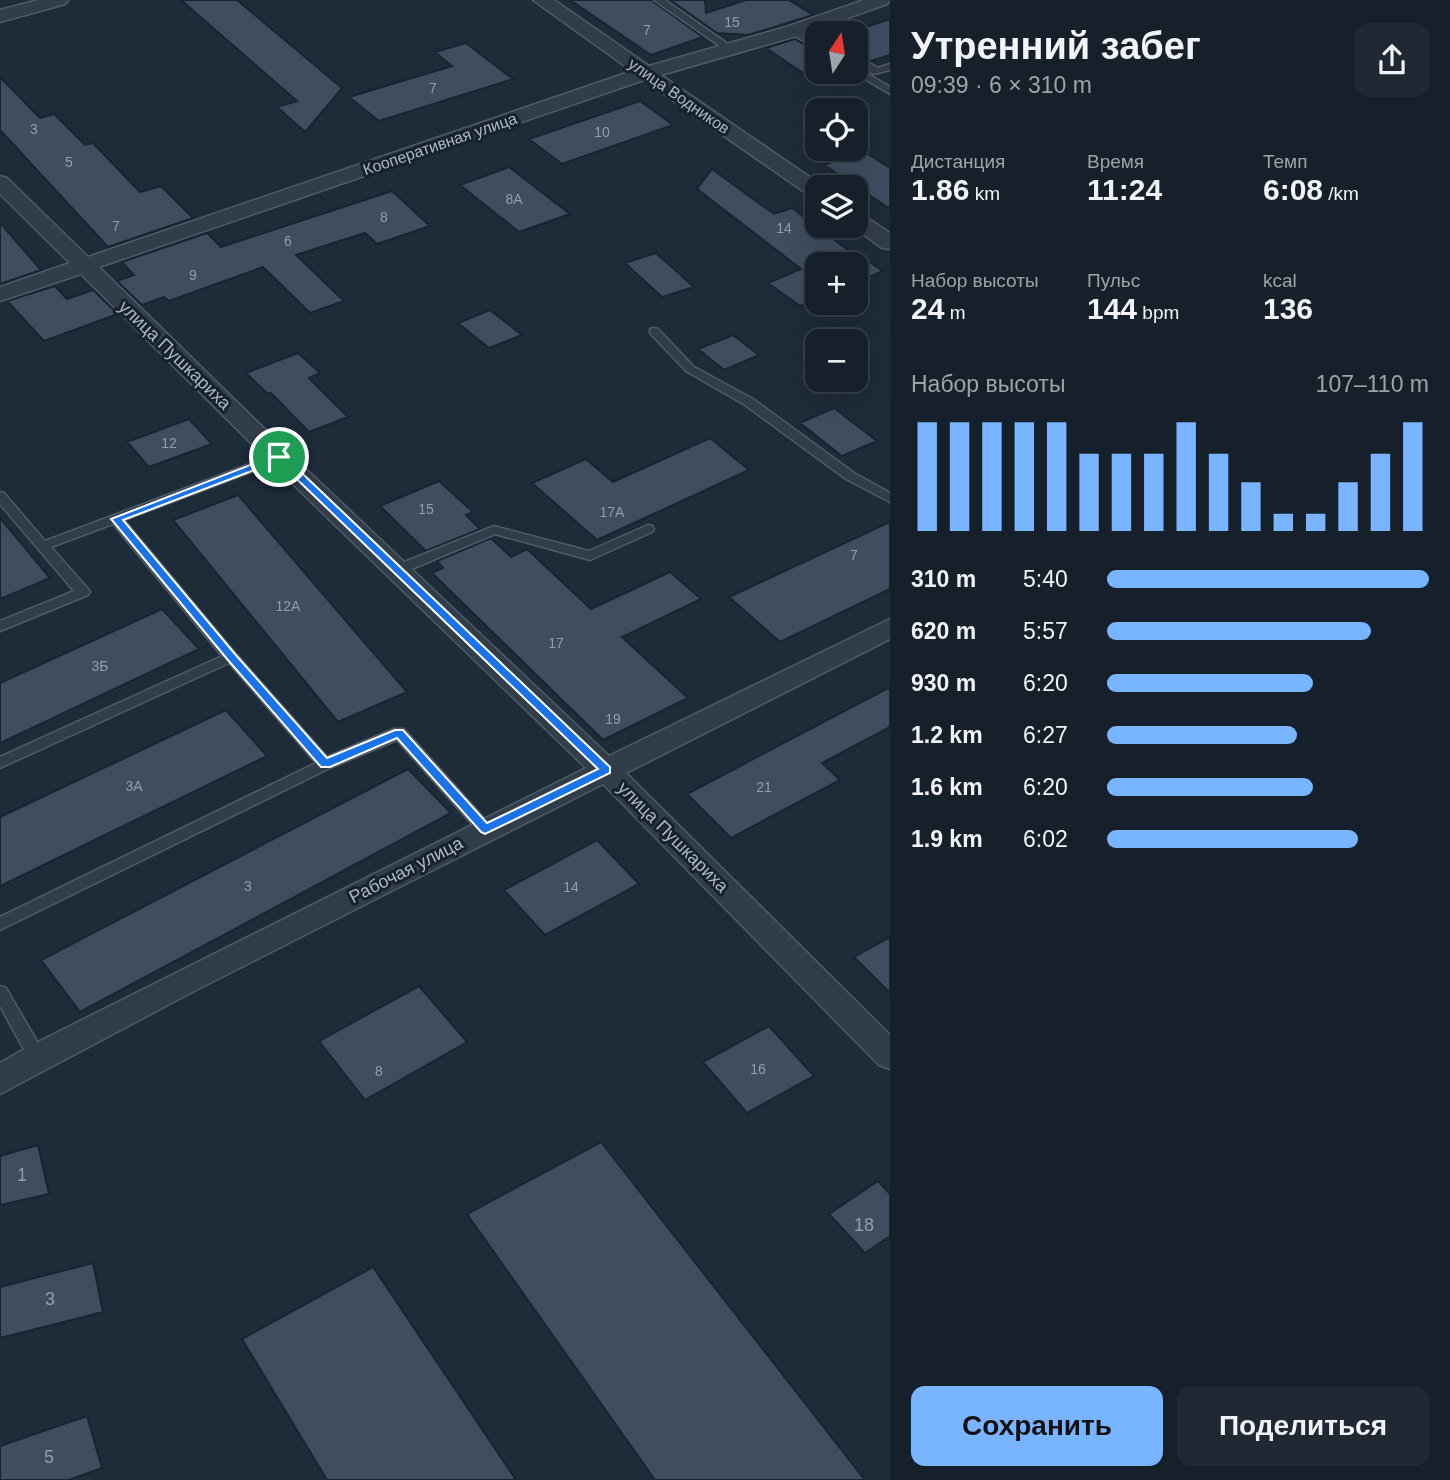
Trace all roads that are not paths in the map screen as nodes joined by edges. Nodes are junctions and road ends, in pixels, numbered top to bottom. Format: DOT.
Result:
graph roads {
  1 [pos="59,0"];
  2 [pos="542,0"];
  3 [pos="659,0"];
  4 [pos="881,0"];
  5 [pos="0,16"];
  6 [pos="830,21"];
  7 [pos="805,31"];
  8 [pos="730,49"];
  9 [pos="868,66"];
  10 [pos="890,67"];
  11 [pos="646,73"];
  12 [pos="868,77"];
  13 [pos="890,91"];
  14 [pos="0,182"];
  15 [pos="805,184"];
  16 [pos="868,227"];
  17 [pos="890,243"];
  18 [pos="84,265"];
  19 [pos="0,294"];
  20 [pos="654,331"];
  21 [pos="279,457"];
  22 [pos="0,496"];
  23 [pos="890,498"];
  24 [pos="116,519"];
  25 [pos="648,529"];
  26 [pos="44,546"];
  27 [pos="397,570"];
  28 [pos="0,626"];
  29 [pos="890,628"];
  30 [pos="231,657"];
  31 [pos="0,763"];
  32 [pos="326,764"];
  33 [pos="606,770"];
  34 [pos="485,829"];
  35 [pos="0,923"];
  36 [pos="0,992"];
  37 [pos="890,1056"];
  38 [pos="37,1057"];
  39 [pos="0,1080"];
  1 -- 5 [label="street"];
  2 -- 11 [label="street, улица Водников"];
  3 -- 8 [label="lane"];
  4 -- 6 [label="street, Кооперативная улица"];
  7 -- 8 [label="street, Кооперативная улица"];
  8 -- 11 [label="street, Кооперативная улица"];
  9 -- 10 [label="lane"];
  11 -- 15 [label="street, улица Водников"];
  11 -- 18 [label="street, Кооперативная улица"];
  12 -- 13 [label="lane"];
  14 -- 18 [label="street, улица Пушкариха"];
  16 -- 17 [label="street"];
  18 -- 19 [label="street, Кооперативная улица"];
  18 -- 21 [label="street, улица Пушкариха"];
  20 -- 23 [label="lane"];
  21 -- 24 [label="lane"];
  21 -- 27 [label="street, улица Пушкариха"];
  22 -- 26 [label="lane"];
  24 -- 26 [label="lane"];
  24 -- 30 [label="lane"];
  25 -- 27 [label="lane"];
  26 -- 28 [label="lane"];
  27 -- 33 [label="street, улица Пушкариха"];
  29 -- 33 [label="street, Рабочая улица"];
  30 -- 31 [label="lane"];
  30 -- 32 [label="lane"];
  32 -- 34 [label="lane"];
  32 -- 35 [label="lane"];
  33 -- 34 [label="street, Рабочая улица"];
  33 -- 37 [label="street, улица Пушкариха"];
  34 -- 38 [label="street, Рабочая улица"];
  36 -- 38 [label="lane"];
  38 -- 39 [label="street, Рабочая улица"];
}
